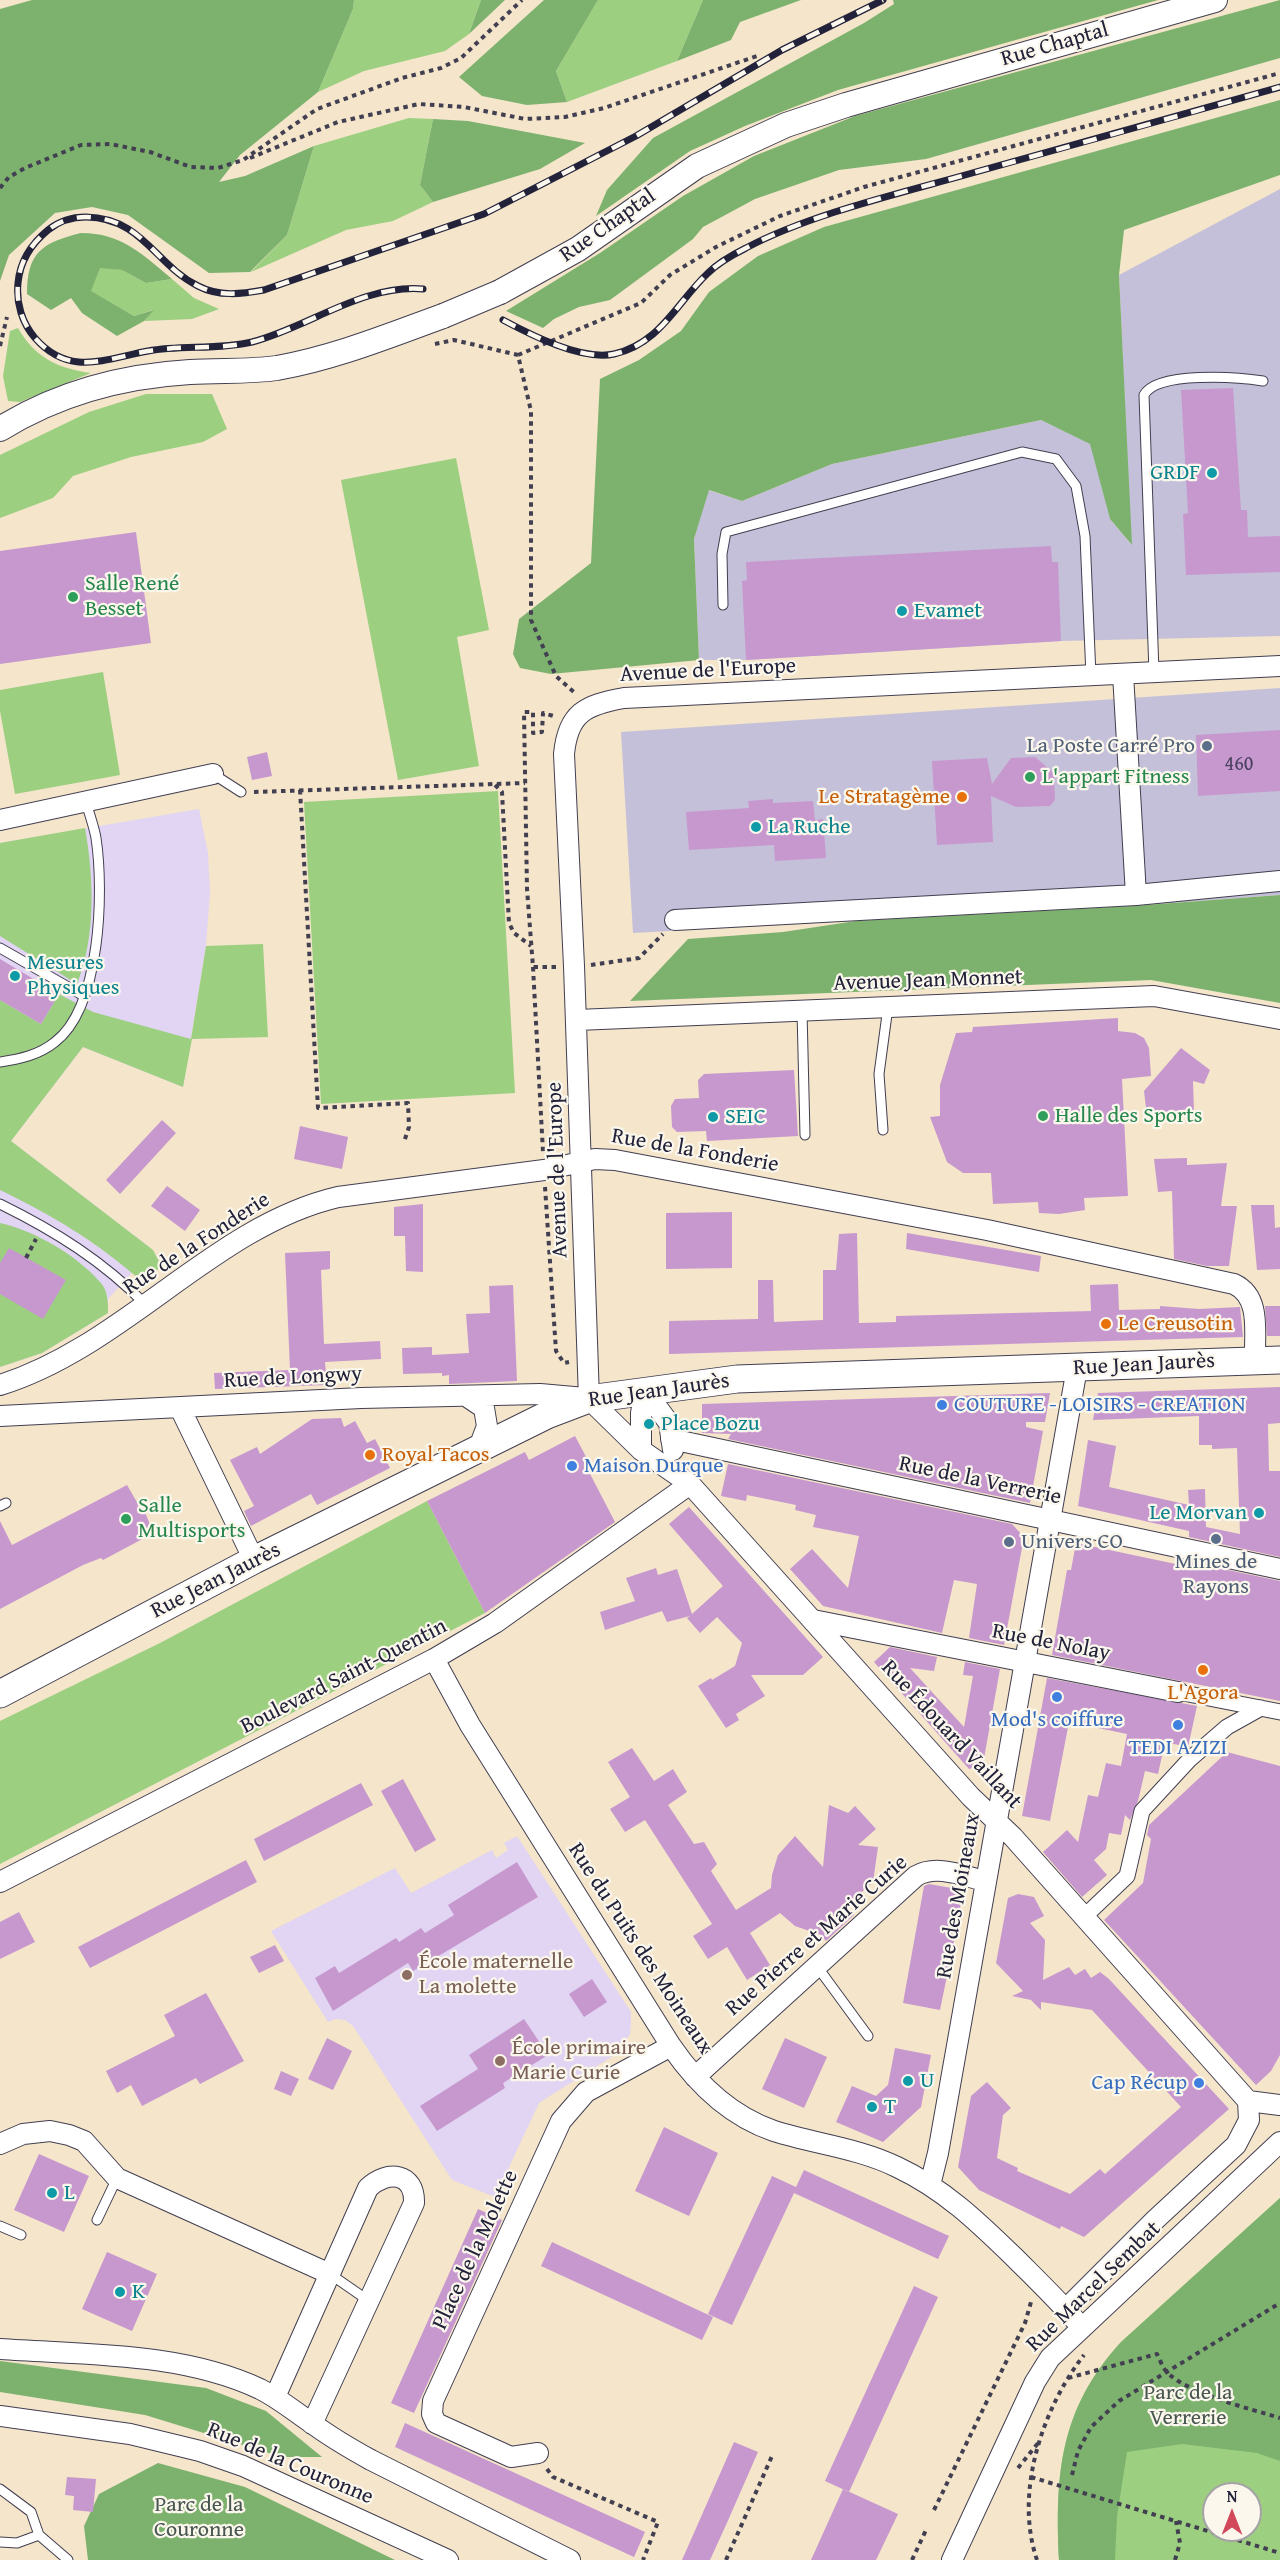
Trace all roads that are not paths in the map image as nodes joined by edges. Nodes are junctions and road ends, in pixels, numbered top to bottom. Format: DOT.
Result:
graph roads {
  1 [pos="1215,0"];
  2 [pos="1263,381"];
  3 [pos="0,429"];
  4 [pos="723,605"];
  5 [pos="1280,666"];
  6 [pos="1154,672"];
  7 [pos="1123,674"];
  8 [pos="1090,675"];
  9 [pos="213,774"];
  10 [pos="241,792"];
  11 [pos="86,803"];
  12 [pos="0,820"];
  13 [pos="1280,881"];
  14 [pos="1136,896"];
  15 [pos="671,925"];
  16 [pos="0,948"];
  17 [pos="84,996"];
  18 [pos="888,1007"];
  19 [pos="802,1011"];
  20 [pos="1280,1019"];
  21 [pos="576,1020"];
  22 [pos="0,1062"];
  23 [pos="883,1130"];
  24 [pos="805,1135"];
  25 [pos="582,1162"];
  26 [pos="0,1204"];
  27 [pos="146,1305"];
  28 [pos="1268,1360"];
  29 [pos="1077,1368"];
  30 [pos="0,1385"];
  31 [pos="682,1385"];
  32 [pos="645,1391"];
  33 [pos="466,1396"];
  34 [pos="589,1398"];
  35 [pos="180,1408"];
  36 [pos="0,1416"];
  37 [pos="670,1431"];
  38 [pos="478,1450"];
  39 [pos="641,1450"];
  40 [pos="683,1479"];
  41 [pos="1050,1520"];
  42 [pos="254,1560"];
  43 [pos="1280,1569"];
  44 [pos="813,1620"];
  45 [pos="434,1659"];
  46 [pos="1024,1662"];
  47 [pos="1178,1692"];
  48 [pos="0,1694"];
  49 [pos="1261,1708"];
  50 [pos="1280,1712"];
  51 [pos="996,1819"];
  52 [pos="986,1881"];
  53 [pos="0,1882"];
  54 [pos="1086,1916"];
  55 [pos="816,1965"];
  56 [pos="868,2036"];
  57 [pos="671,2046"];
  58 [pos="695,2077"];
  59 [pos="1248,2101"];
  60 [pos="1280,2105"];
  61 [pos="1280,2142"];
  62 [pos="0,2144"];
  63 [pos="117,2178"];
  64 [pos="930,2185"];
  65 [pos="97,2220"];
  66 [pos="0,2226"];
  67 [pos="21,2235"];
  68 [pos="330,2274"];
  69 [pos="369,2301"];
  70 [pos="1066,2309"];
  71 [pos="1082,2328"];
  72 [pos="0,2349"];
  73 [pos="275,2397"];
  74 [pos="0,2416"];
  75 [pos="312,2424"];
  76 [pos="538,2453"];
  77 [pos="0,2489"];
  78 [pos="39,2535"];
  79 [pos="0,2542"];
  80 [pos="68,2560"];
  81 [pos="448,2560"];
  82 [pos="570,2560"];
  83 [pos="952,2560"];
  1 -- 3 [label="street, Rue Chaptal, bridge"];
  2 -- 6 [label="lane"];
  4 -- 8 [label="lane"];
  5 -- 6 [label="street, Avenue de l'Europe"];
  6 -- 7 [label="street, Avenue de l'Europe"];
  7 -- 8 [label="street, Avenue de l'Europe"];
  7 -- 14 [label="street"];
  8 -- 21 [label="street, Avenue de l'Europe"];
  9 -- 10 [label="lane"];
  9 -- 11 [label="street"];
  11 -- 12 [label="street"];
  11 -- 17 [label="lane"];
  13 -- 14 [label="street"];
  14 -- 15 [label="street"];
  16 -- 17 [label="lane"];
  17 -- 22 [label="lane"];
  18 -- 19 [label="street, Avenue Jean Monnet"];
  18 -- 20 [label="street, Avenue Jean Monnet"];
  18 -- 23 [label="lane"];
  19 -- 21 [label="street, Avenue Jean Monnet"];
  19 -- 24 [label="lane"];
  21 -- 25 [label="street, Avenue de l'Europe"];
  25 -- 27 [label="street, Rue de la Fonderie"];
  25 -- 28 [label="street, Rue de la Fonderie"];
  25 -- 34 [label="street, Avenue de l'Europe"];
  26 -- 27 [label="lane"];
  27 -- 30 [label="street, Rue de la Fonderie"];
  28 -- 29 [label="main road, Rue Jean Jaurès"];
  29 -- 31 [label="main road, Rue Jean Jaurès"];
  29 -- 41 [label="street, Rue des Moineaux"];
  31 -- 32 [label="main road, Rue Jean Jaurès"];
  31 -- 37 [label="street"];
  32 -- 34 [label="main road, Rue Jean Jaurès"];
  32 -- 37 [label="street"];
  32 -- 39 [label="street"];
  33 -- 34 [label="street, Rue de Longwy"];
  33 -- 35 [label="street, Rue de Longwy"];
  33 -- 38 [label="street"];
  34 -- 38 [label="main road, Rue Jean Jaurès"];
  34 -- 39 [label="street, Rue Édouard Vaillant"];
  35 -- 36 [label="street, Rue de Longwy"];
  35 -- 42 [label="street"];
  37 -- 40 [label="street"];
  37 -- 41 [label="street, Rue de la Verrerie"];
  38 -- 42 [label="main road, Rue Jean Jaurès"];
  39 -- 40 [label="street, Rue Édouard Vaillant"];
  40 -- 44 [label="street, Rue Édouard Vaillant"];
  40 -- 45 [label="street, Boulevard Saint-Quentin"];
  41 -- 43 [label="street, Rue de la Verrerie"];
  41 -- 46 [label="street, Rue des Moineaux"];
  42 -- 48 [label="main road, Rue Jean Jaurès"];
  44 -- 46 [label="street, Rue de Nolay"];
  44 -- 51 [label="street, Rue Édouard Vaillant"];
  45 -- 53 [label="street, Boulevard Saint-Quentin"];
  45 -- 57 [label="street, Rue du Puits des Moineaux"];
  46 -- 47 [label="street, Rue de Nolay"];
  46 -- 51 [label="street, Rue des Moineaux"];
  47 -- 49 [label="street, Rue de Nolay"];
  49 -- 50 [label="street, Rue de Nolay"];
  49 -- 54 [label="street"];
  51 -- 52 [label="street, Rue des Moineaux"];
  51 -- 54 [label="street, Rue Édouard Vaillant"];
  52 -- 55 [label="street, Rue Pierre et Marie Curie"];
  52 -- 64 [label="street, Rue des Moineaux"];
  54 -- 59 [label="street, Rue Édouard Vaillant"];
  55 -- 56 [label="lane"];
  55 -- 58 [label="street, Rue Pierre et Marie Curie"];
  57 -- 58 [label="street, Rue du Puits des Moineaux"];
  57 -- 76 [label="street, Place de la Molette"];
  58 -- 64 [label="street, Rue du Puits des Moineaux"];
  59 -- 60 [label="street"];
  59 -- 70 [label="street, Rue Marcel Sembat"];
  61 -- 71 [label="street, Rue Marcel Sembat"];
  62 -- 63 [label="street"];
  63 -- 65 [label="lane"];
  63 -- 68 [label="street"];
  64 -- 70 [label="street, Rue du Puits des Moineaux"];
  66 -- 67 [label="lane"];
  68 -- 69 [label="lane"];
  68 -- 69 [label="street"];
  68 -- 73 [label="street"];
  69 -- 75 [label="street"];
  70 -- 71 [label="street, Rue du Puits des Moineaux"];
  71 -- 83 [label="street, Rue Marcel Sembat"];
  72 -- 73 [label="street"];
  73 -- 75 [label="street"];
  74 -- 81 [label="street, Rue de la Couronne"];
  75 -- 82 [label="street"];
  77 -- 78 [label="lane"];
  78 -- 79 [label="lane"];
  78 -- 80 [label="lane"];
}
